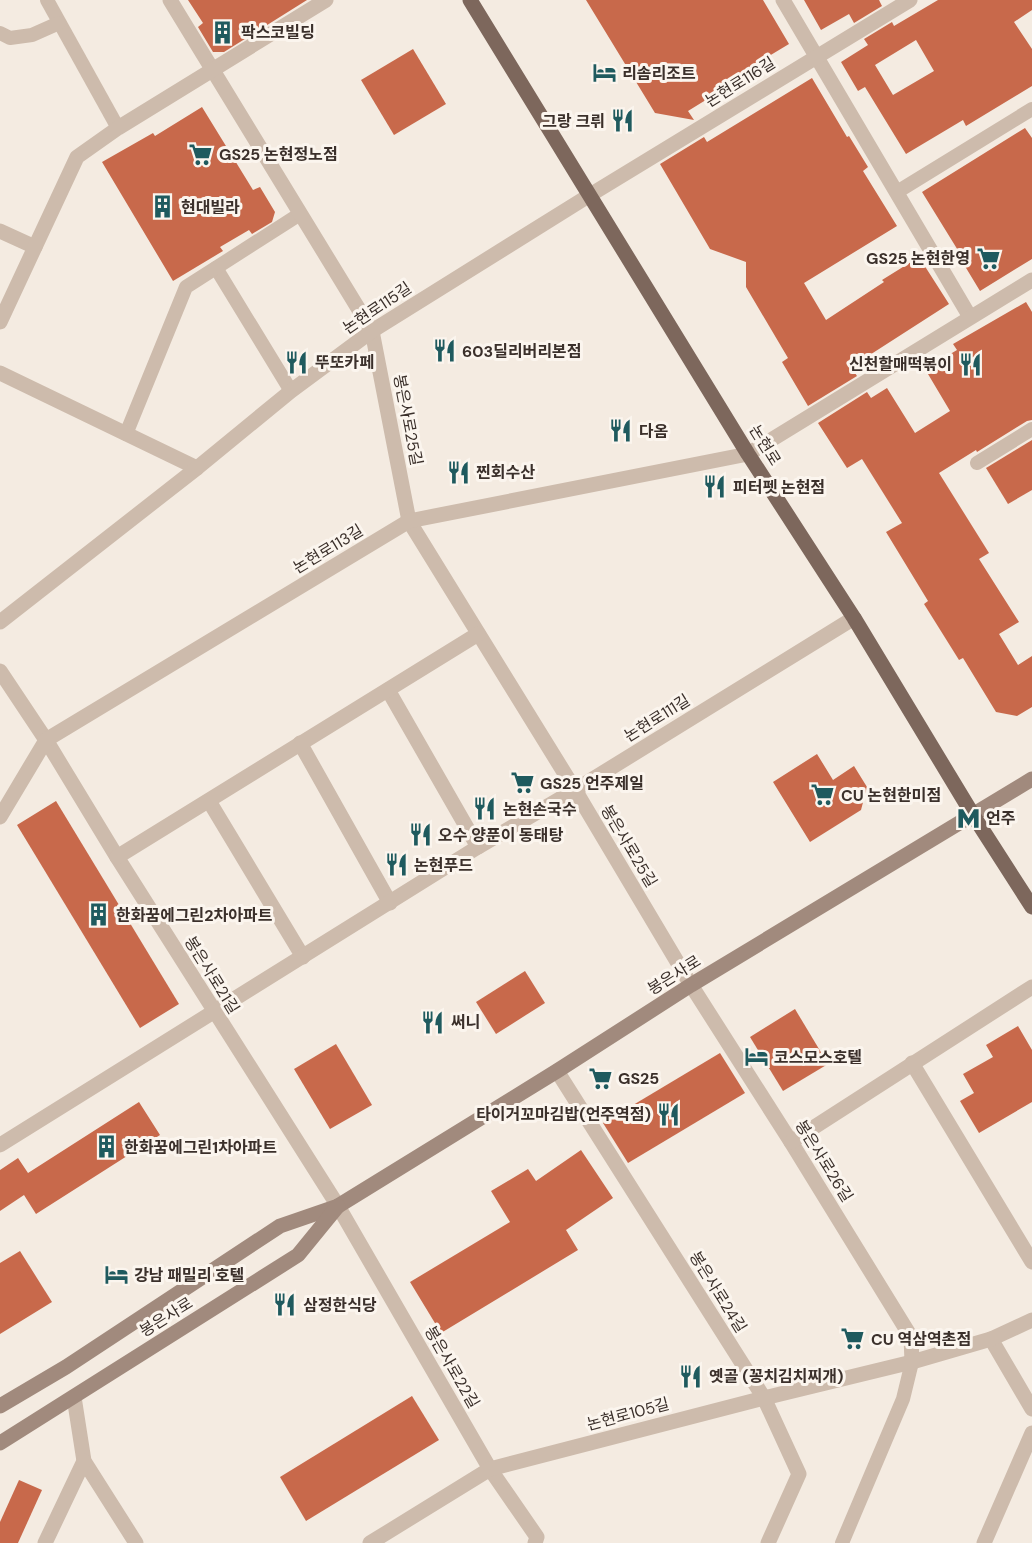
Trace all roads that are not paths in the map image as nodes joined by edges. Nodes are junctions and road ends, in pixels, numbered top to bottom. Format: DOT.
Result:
graph roads {
  1 [pos="47,0"];
  2 [pos="170,0"];
  3 [pos="326,0"];
  4 [pos="470,0"];
  5 [pos="783,0"];
  6 [pos="909,0"];
  7 [pos="59,23"];
  8 [pos="0,33"];
  9 [pos="817,56"];
  10 [pos="212,69"];
  11 [pos="1032,109"];
  12 [pos="118,128"];
  13 [pos="897,192"];
  14 [pos="590,195"];
  15 [pos="300,214"];
  16 [pos="0,231"];
  17 [pos="35,247"];
  18 [pos="216,268"];
  19 [pos="1030,284"];
  20 [pos="970,317"];
  21 [pos="0,322"];
  22 [pos="372,331"];
  23 [pos="0,373"];
  24 [pos="291,391"];
  25 [pos="1032,429"];
  26 [pos="126,434"];
  27 [pos="748,454"];
  28 [pos="977,463"];
  29 [pos="197,468"];
  30 [pos="409,521"];
  31 [pos="854,618"];
  32 [pos="0,622"];
  33 [pos="478,634"];
  34 [pos="0,671"];
  35 [pos="388,690"];
  36 [pos="46,740"];
  37 [pos="300,743"];
  38 [pos="1032,778"];
  39 [pos="575,790"];
  40 [pos="209,801"];
  41 [pos="973,814"];
  42 [pos="0,817"];
  43 [pos="478,847"];
  44 [pos="117,857"];
  45 [pos="390,903"];
  46 [pos="1032,907"];
  47 [pos="303,957"];
  48 [pos="691,985"];
  49 [pos="1032,987"];
  50 [pos="214,1011"];
  51 [pos="912,1064"];
  52 [pos="556,1071"];
  53 [pos="791,1142"];
  54 [pos="0,1145"];
  55 [pos="338,1206"];
  56 [pos="1032,1262"];
  57 [pos="1032,1320"];
  58 [pos="991,1339"];
  59 [pos="912,1362"];
  60 [pos="74,1397"];
  61 [pos="764,1398"];
  62 [pos="0,1406"];
  63 [pos="1032,1409"];
  64 [pos="1032,1433"];
  65 [pos="0,1443"];
  66 [pos="84,1461"];
  67 [pos="490,1469"];
  68 [pos="45,1543"];
  69 [pos="136,1543"];
  70 [pos="370,1543"];
  71 [pos="535,1543"];
  72 [pos="768,1543"];
  73 [pos="842,1543"];
  74 [pos="984,1543"];
  1 -- 7 [label="lane"];
  2 -- 10 [label="street, 봉은사로25길"];
  3 -- 10 [label="street"];
  4 -- 14 [label="main road, 논현로"];
  5 -- 9 [label="street"];
  6 -- 9 [label="street, 논현로116길"];
  7 -- 8 [label="lane"];
  7 -- 12 [label="lane"];
  9 -- 13 [label="street"];
  9 -- 14 [label="street, 논현로116길"];
  10 -- 12 [label="street"];
  10 -- 15 [label="street, 봉은사로25길"];
  11 -- 13 [label="lane"];
  12 -- 17 [label="street"];
  13 -- 20 [label="street"];
  14 -- 22 [label="street, 논현로115길"];
  14 -- 27 [label="main road, 논현로"];
  15 -- 18 [label="lane"];
  15 -- 22 [label="street, 봉은사로25길"];
  16 -- 17 [label="street"];
  17 -- 21 [label="street"];
  18 -- 24 [label="lane"];
  18 -- 26 [label="lane"];
  19 -- 20 [label="street"];
  20 -- 27 [label="street"];
  22 -- 24 [label="street, 논현로115길"];
  22 -- 30 [label="street, 봉은사로25길"];
  23 -- 26 [label="street"];
  24 -- 29 [label="street, 논현로115길"];
  25 -- 28 [label="lane"];
  26 -- 29 [label="street"];
  27 -- 30 [label="street, 논현로113길"];
  27 -- 31 [label="main road, 논현로"];
  29 -- 32 [label="street, 논현로115길"];
  30 -- 33 [label="street, 봉은사로25길"];
  30 -- 36 [label="street, 논현로113길"];
  31 -- 39 [label="street, 논현로111길"];
  31 -- 41 [label="main road, 논현로"];
  33 -- 35 [label="street"];
  33 -- 39 [label="street, 봉은사로25길"];
  34 -- 36 [label="street, 봉은사로21길"];
  35 -- 37 [label="street"];
  35 -- 43 [label="street"];
  36 -- 42 [label="street, 논현로113길"];
  36 -- 44 [label="street, 봉은사로21길"];
  37 -- 40 [label="street"];
  37 -- 45 [label="street"];
  38 -- 41 [label="main road, 봉은사로"];
  39 -- 43 [label="street, 논현로111길"];
  39 -- 48 [label="street, 봉은사로25길"];
  40 -- 44 [label="street"];
  40 -- 47 [label="street"];
  41 -- 46 [label="main road, 논현로"];
  41 -- 48 [label="main road, 봉은사로"];
  43 -- 45 [label="street, 논현로111길"];
  44 -- 50 [label="street, 봉은사로21길"];
  45 -- 47 [label="street, 논현로111길"];
  47 -- 50 [label="street, 논현로111길"];
  48 -- 52 [label="main road, 봉은사로"];
  48 -- 53 [label="street, 봉은사로26길"];
  49 -- 51 [label="street"];
  50 -- 54 [label="street, 논현로111길"];
  50 -- 55 [label="street, 봉은사로21길"];
  51 -- 53 [label="street"];
  51 -- 56 [label="street"];
  52 -- 55 [label="main road, 봉은사로"];
  52 -- 61 [label="street, 봉은사로24길"];
  53 -- 59 [label="street, 봉은사로26길"];
  55 -- 60 [label="main road, 봉은사로"];
  55 -- 62 [label="main road, 봉은사로"];
  55 -- 67 [label="street, 봉은사로22길"];
  57 -- 58 [label="street, 논현로105길"];
  58 -- 59 [label="street, 논현로105길"];
  58 -- 63 [label="street"];
  59 -- 61 [label="street, 논현로105길"];
  59 -- 73 [label="lane"];
  60 -- 65 [label="main road, 봉은사로"];
  60 -- 66 [label="street"];
  61 -- 67 [label="street, 논현로105길"];
  61 -- 72 [label="street, 봉은사로24길"];
  64 -- 74 [label="street"];
  66 -- 68 [label="street"];
  66 -- 69 [label="street"];
  67 -- 70 [label="street, 논현로105길"];
  67 -- 71 [label="street, 봉은사로22길"];
}
